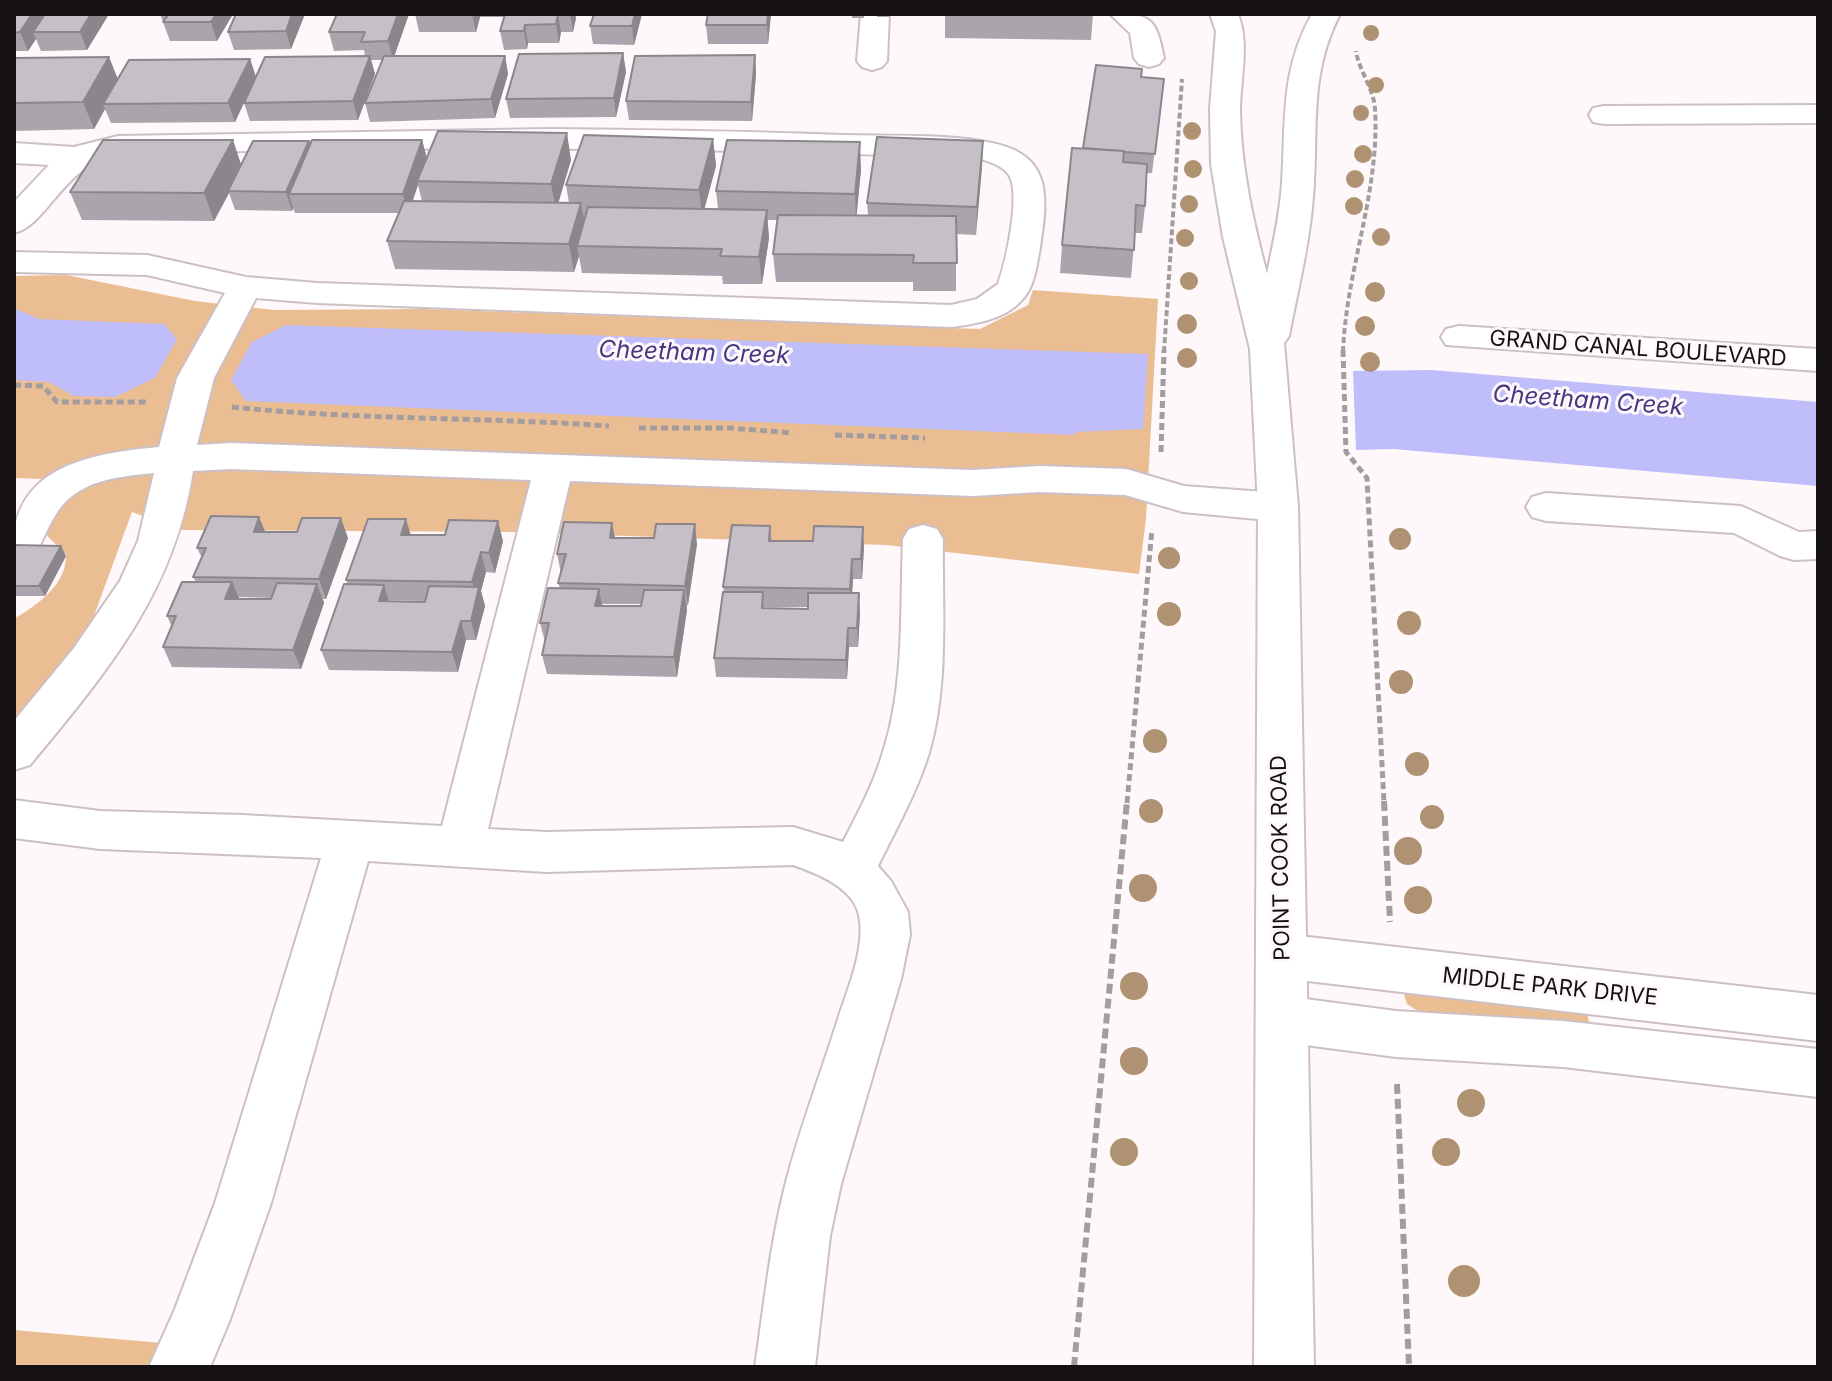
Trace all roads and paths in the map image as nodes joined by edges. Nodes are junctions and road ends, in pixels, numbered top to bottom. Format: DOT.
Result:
graph roads {
  1 [pos="854,14"];
  2 [pos="875,14"];
  3 [pos="1124,14"];
  4 [pos="1224,14"];
  5 [pos="1326,14"];
  6 [pos="1356,45"];
  7 [pos="1149,58"];
  8 [pos="1183,71"];
  9 [pos="1599,114"];
  10 [pos="1818,114"];
  11 [pos="14,153"];
  12 [pos="75,157"];
  13 [pos="14,223"];
  14 [pos="14,262"];
  15 [pos="246,287"];
  16 [pos="1459,337"];
  17 [pos="1268,349"];
  18 [pos="1818,360"];
  19 [pos="14,385"];
  20 [pos="148,402"];
  21 [pos="177,460"];
  22 [pos="554,467"];
  23 [pos="1166,498"];
  24 [pos="1278,507"];
  25 [pos="1546,507"];
  26 [pos="923,539"];
  27 [pos="1806,545"];
  28 [pos="15,556"];
  29 [pos="14,752"];
  30 [pos="14,819"];
  31 [pos="349,843"];
  32 [pos="460,849"];
  33 [pos="852,870"];
  34 [pos="1282,956"];
  35 [pos="1392,970"];
  36 [pos="1818,1018"];
  37 [pos="1283,1019"];
  38 [pos="1396,1034"];
  39 [pos="1818,1073"];
  40 [pos="179,1367"];
  41 [pos="785,1367"];
  42 [pos="1074,1367"];
  43 [pos="1284,1367"];
  44 [pos="1409,1367"];
  1 -- 2 [label="main road"];
  3 -- 7 [label="main road"];
  4 -- 17 [label="main road, POINT COOK ROAD"];
  5 -- 17 [label="main road, POINT COOK ROAD"];
  6 -- 35 [label="path"];
  8 -- 23 [label="path"];
  9 -- 10 [label="main road"];
  11 -- 12 [label="main road"];
  12 -- 13 [label="main road"];
  12 -- 15 [label="main road"];
  14 -- 15 [label="main road"];
  15 -- 21 [label="main road"];
  16 -- 18 [label="main road, GRAND CANAL BOULEVARD"];
  17 -- 24 [label="main road, POINT COOK ROAD"];
  19 -- 20 [label="path"];
  21 -- 22 [label="main road"];
  21 -- 28 [label="main road"];
  21 -- 29 [label="main road"];
  22 -- 23 [label="main road"];
  22 -- 32 [label="main road"];
  23 -- 24 [label="main road"];
  23 -- 42 [label="path"];
  24 -- 34 [label="main road, POINT COOK ROAD"];
  25 -- 27 [label="main road"];
  26 -- 33 [label="main road"];
  30 -- 31 [label="main road"];
  31 -- 32 [label="main road"];
  31 -- 40 [label="main road"];
  32 -- 33 [label="main road"];
  33 -- 41 [label="main road"];
  34 -- 35 [label="main road, MIDDLE PARK DRIVE"];
  34 -- 37 [label="main road, POINT COOK ROAD"];
  35 -- 36 [label="main road, MIDDLE PARK DRIVE"];
  37 -- 38 [label="main road"];
  37 -- 43 [label="main road, POINT COOK ROAD"];
  38 -- 39 [label="main road"];
  38 -- 44 [label="path"];
}
